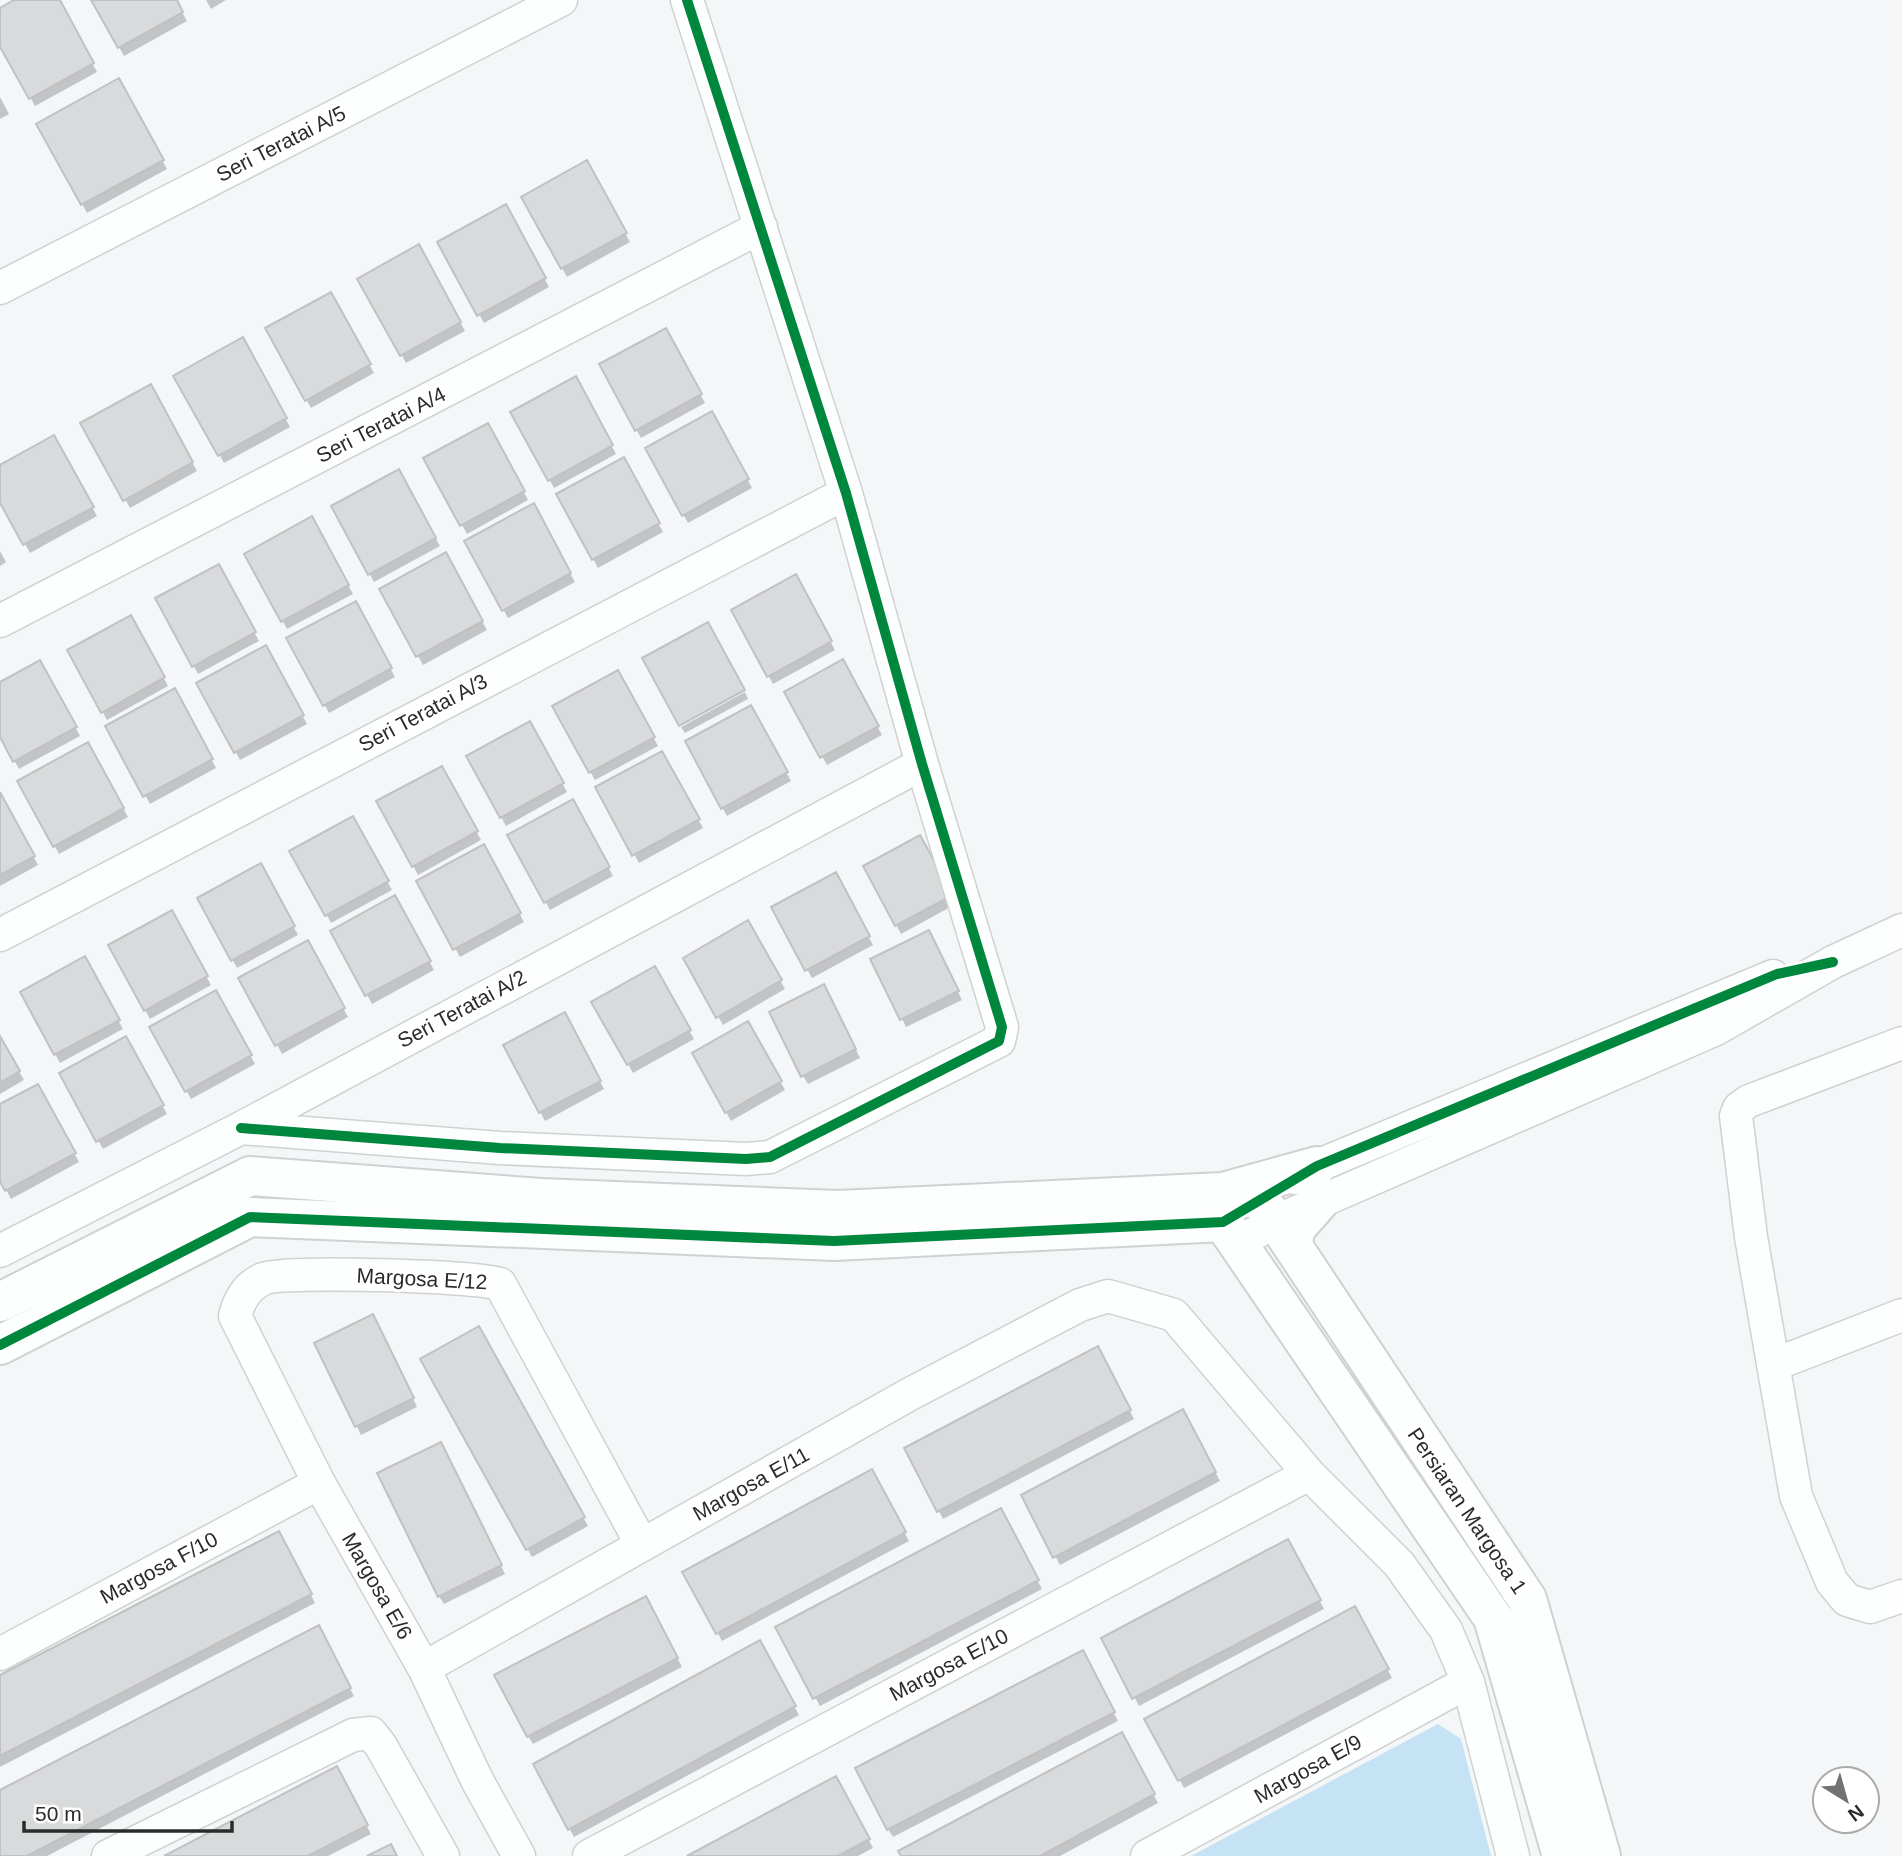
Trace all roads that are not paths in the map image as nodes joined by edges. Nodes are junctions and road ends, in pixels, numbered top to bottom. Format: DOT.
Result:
graph roads {
  1 [pos="561,0"];
  2 [pos="687,0"];
  3 [pos="761,227"];
  4 [pos="0,288"];
  5 [pos="846,493"];
  6 [pos="0,621"];
  7 [pos="922,764"];
  8 [pos="1902,930"];
  9 [pos="0,935"];
  10 [pos="1902,1043"];
  11 [pos="241,1128"];
  12 [pos="1318,1184"];
  13 [pos="191,1206"];
  14 [pos="1228,1219"];
  15 [pos="1276,1222"];
  16 [pos="209,1239"];
  17 [pos="0,1251"];
  18 [pos="1,1302"];
  19 [pos="1902,1315"];
  20 [pos="235,1316"];
  21 [pos="9,1340"];
  22 [pos="1773,1366"];
  23 [pos="1309,1474"];
  24 [pos="319,1483"];
  25 [pos="642,1545"];
  26 [pos="1902,1596"];
  27 [pos="0,1654"];
  28 [pos="424,1668"];
  29 [pos="1468,1682"];
  30 [pos="1575,1768"];
  31 [pos="1539,1777"];
  32 [pos="1497,1787"];
  33 [pos="108,1856"];
  34 [pos="443,1856"];
  35 [pos="519,1856"];
  36 [pos="589,1856"];
  37 [pos="1147,1856"];
  38 [pos="1513,1856"];
  39 [pos="1562,1856"];
  40 [pos="1601,1856"];
  1 -- 4 [label="street, Seri Teratai A/5"];
  2 -- 3 [label="street"];
  3 -- 5 [label="street"];
  3 -- 6 [label="street, Seri Teratai A/4"];
  5 -- 7 [label="street"];
  5 -- 9 [label="street, Seri Teratai A/3"];
  7 -- 11 [label="street, Seri Teratai A/2"];
  7 -- 11 [label="street"];
  8 -- 12 [label="street"];
  10 -- 22 [label="street"];
  11 -- 17 [label="street, Seri Teratai A/2"];
  12 -- 14 [label="street"];
  12 -- 15 [label="street"];
  12 -- 15 [label="street"];
  13 -- 14 [label="street"];
  13 -- 16 [label="street"];
  13 -- 18 [label="street"];
  14 -- 15 [label="street"];
  14 -- 15 [label="street"];
  14 -- 16 [label="street"];
  14 -- 31 [label="street, Persiaran Margosa 1"];
  15 -- 30 [label="street, Persiaran Margosa 1"];
  16 -- 21 [label="street"];
  18 -- 21 [label="street"];
  19 -- 22 [label="street"];
  20 -- 24 [label="street, Margosa E/6"];
  20 -- 25 [label="street, Margosa E/12"];
  22 -- 26 [label="street"];
  23 -- 25 [label="street, Margosa E/11"];
  23 -- 29 [label="street, Margosa E/11"];
  23 -- 36 [label="street, Margosa E/10"];
  24 -- 27 [label="street, Margosa F/10"];
  24 -- 28 [label="street, Margosa E/6"];
  25 -- 28 [label="street, Margosa E/11"];
  28 -- 35 [label="street, Margosa E/6"];
  29 -- 32 [label="street, Margosa E/11"];
  29 -- 37 [label="street, Margosa E/9"];
  30 -- 31 [label="street"];
  30 -- 40 [label="street, Persiaran Margosa 1"];
  31 -- 32 [label="street"];
  31 -- 39 [label="street, Persiaran Margosa 1"];
  32 -- 38 [label="street, Margosa E/11"];
  33 -- 34 [label="street"];
}
